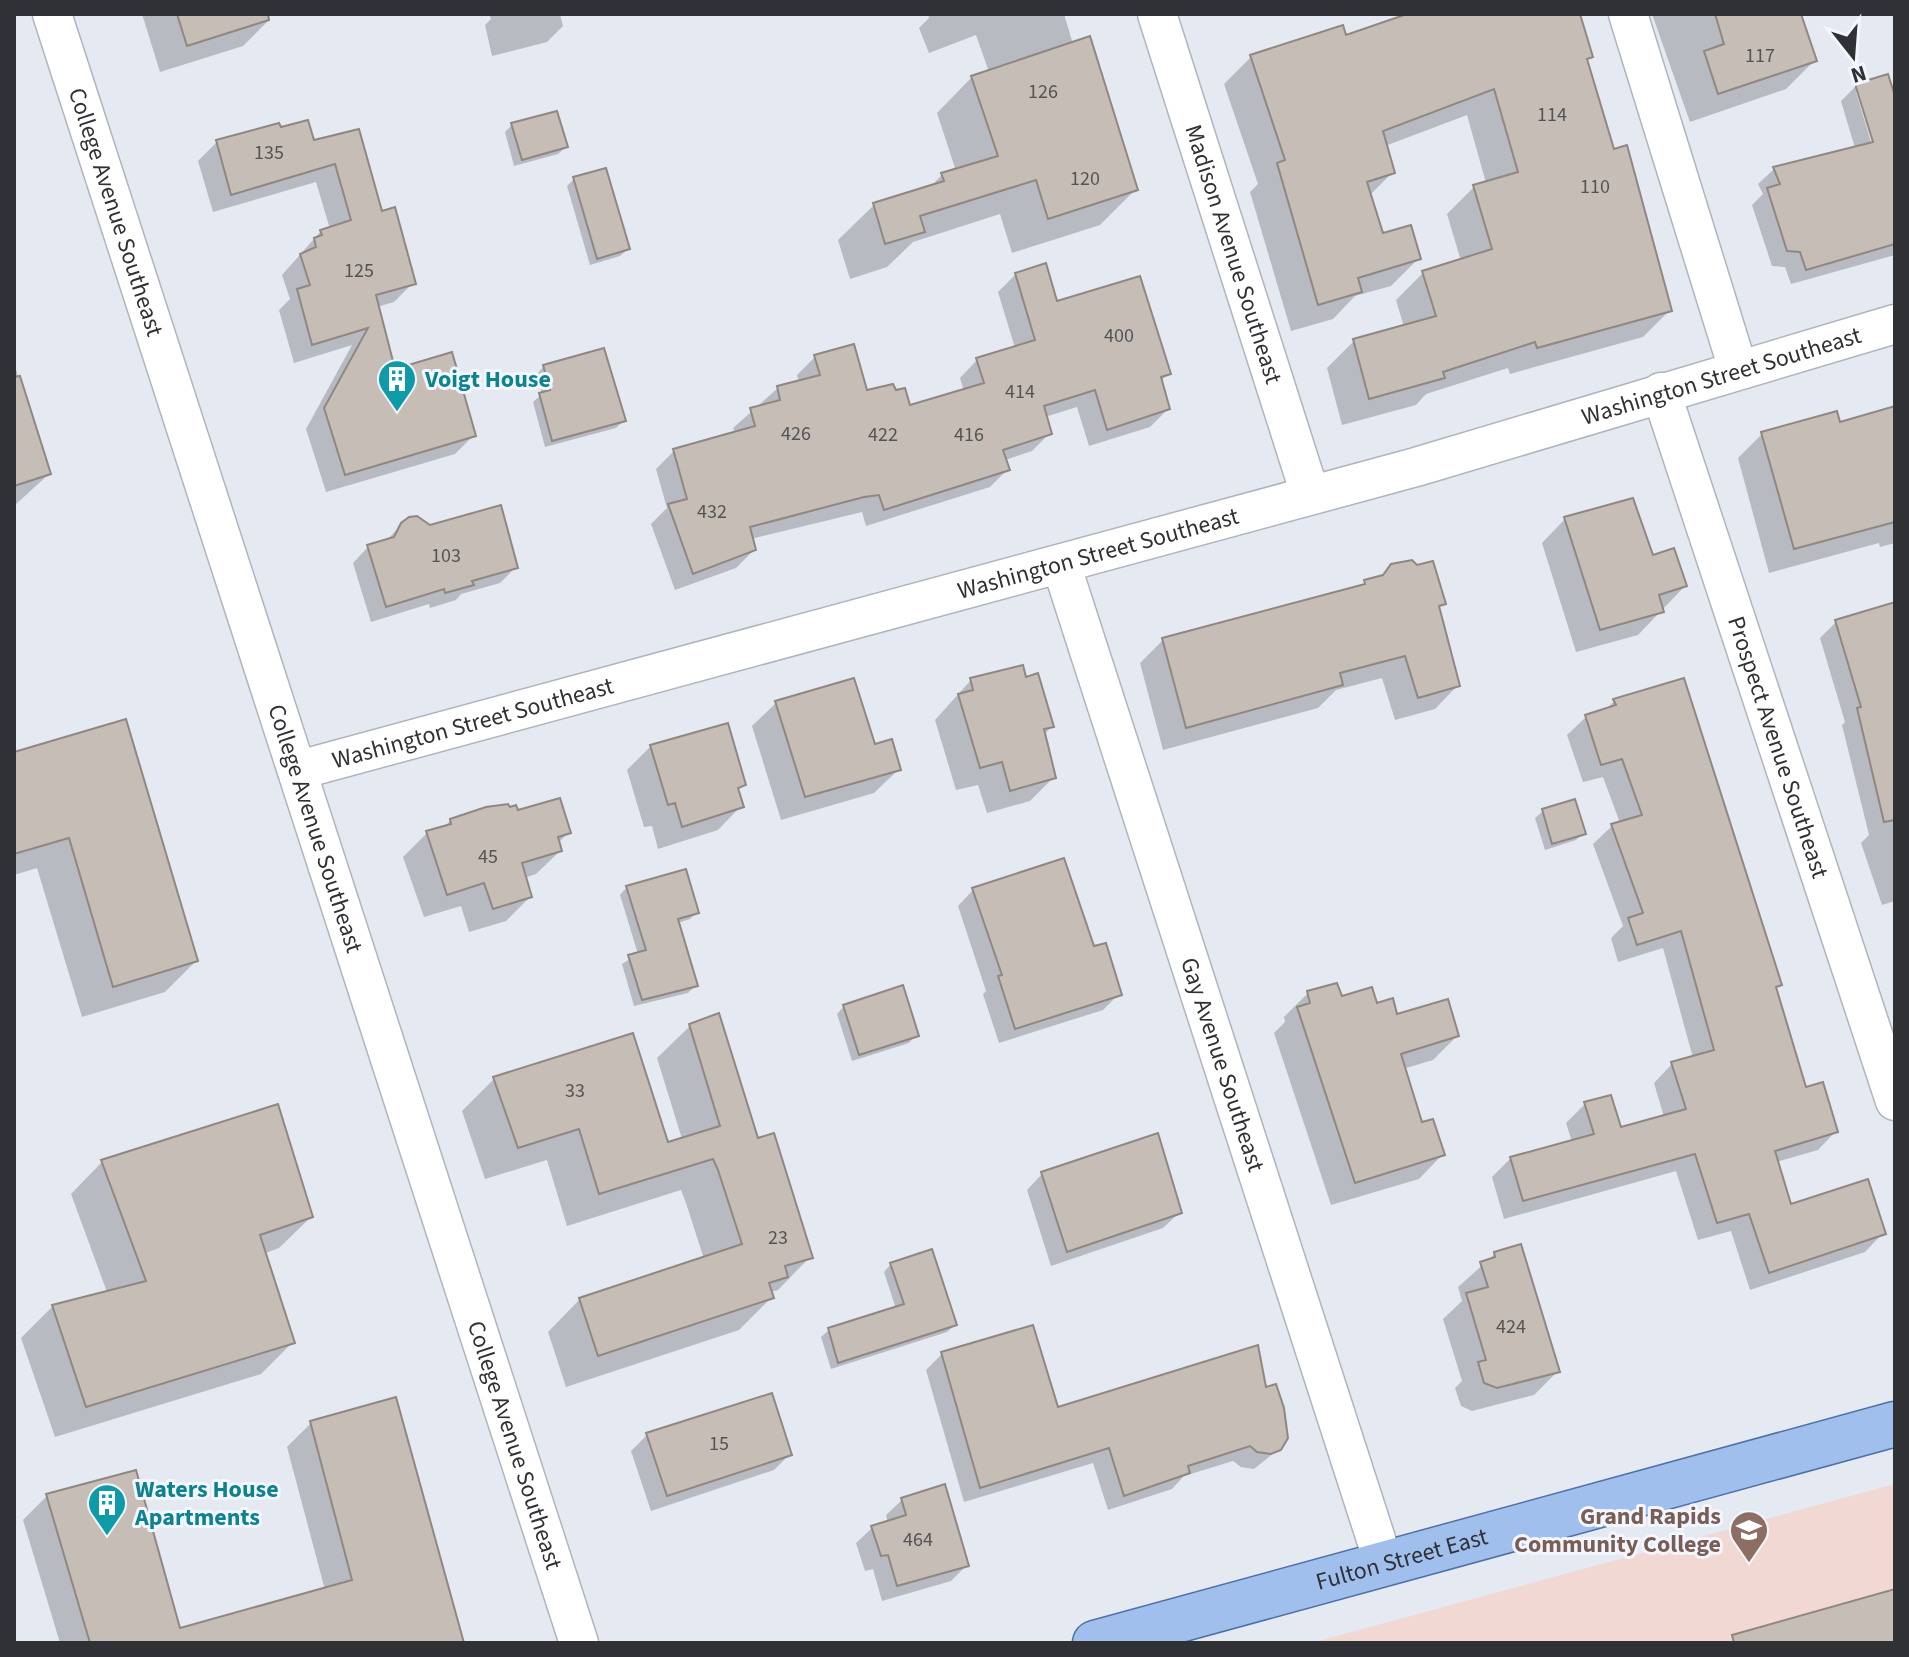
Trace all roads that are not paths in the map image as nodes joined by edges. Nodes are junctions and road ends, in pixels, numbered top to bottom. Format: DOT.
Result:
graph roads {
  1 [pos="52,14"];
  2 [pos="1157,14"];
  3 [pos="1628,14"];
  4 [pos="1895,324"];
  5 [pos="1738,369"];
  6 [pos="1661,392"];
  7 [pos="1310,494"];
  8 [pos="1061,564"];
  9 [pos="299,770"];
  10 [pos="1895,1101"];
  11 [pos="1895,1424"];
  12 [pos="1384,1564"];
  13 [pos="579,1643"];
  14 [pos="1095,1643"];
  1 -- 9 [label="street, College Avenue Southeast"];
  2 -- 7 [label="street, Madison Avenue Southeast"];
  3 -- 5 [label="street"];
  4 -- 5 [label="street, Washington Street Southeast"];
  5 -- 6 [label="street, Washington Street Southeast"];
  6 -- 7 [label="street, Washington Street Southeast"];
  6 -- 10 [label="street, Prospect Avenue Southeast"];
  7 -- 8 [label="street, Washington Street Southeast"];
  8 -- 9 [label="street, Washington Street Southeast"];
  8 -- 12 [label="street, Gay Avenue Southeast"];
  9 -- 13 [label="street, College Avenue Southeast"];
  11 -- 12 [label="main road, Fulton Street East"];
  12 -- 14 [label="main road, Fulton Street East"];
}
